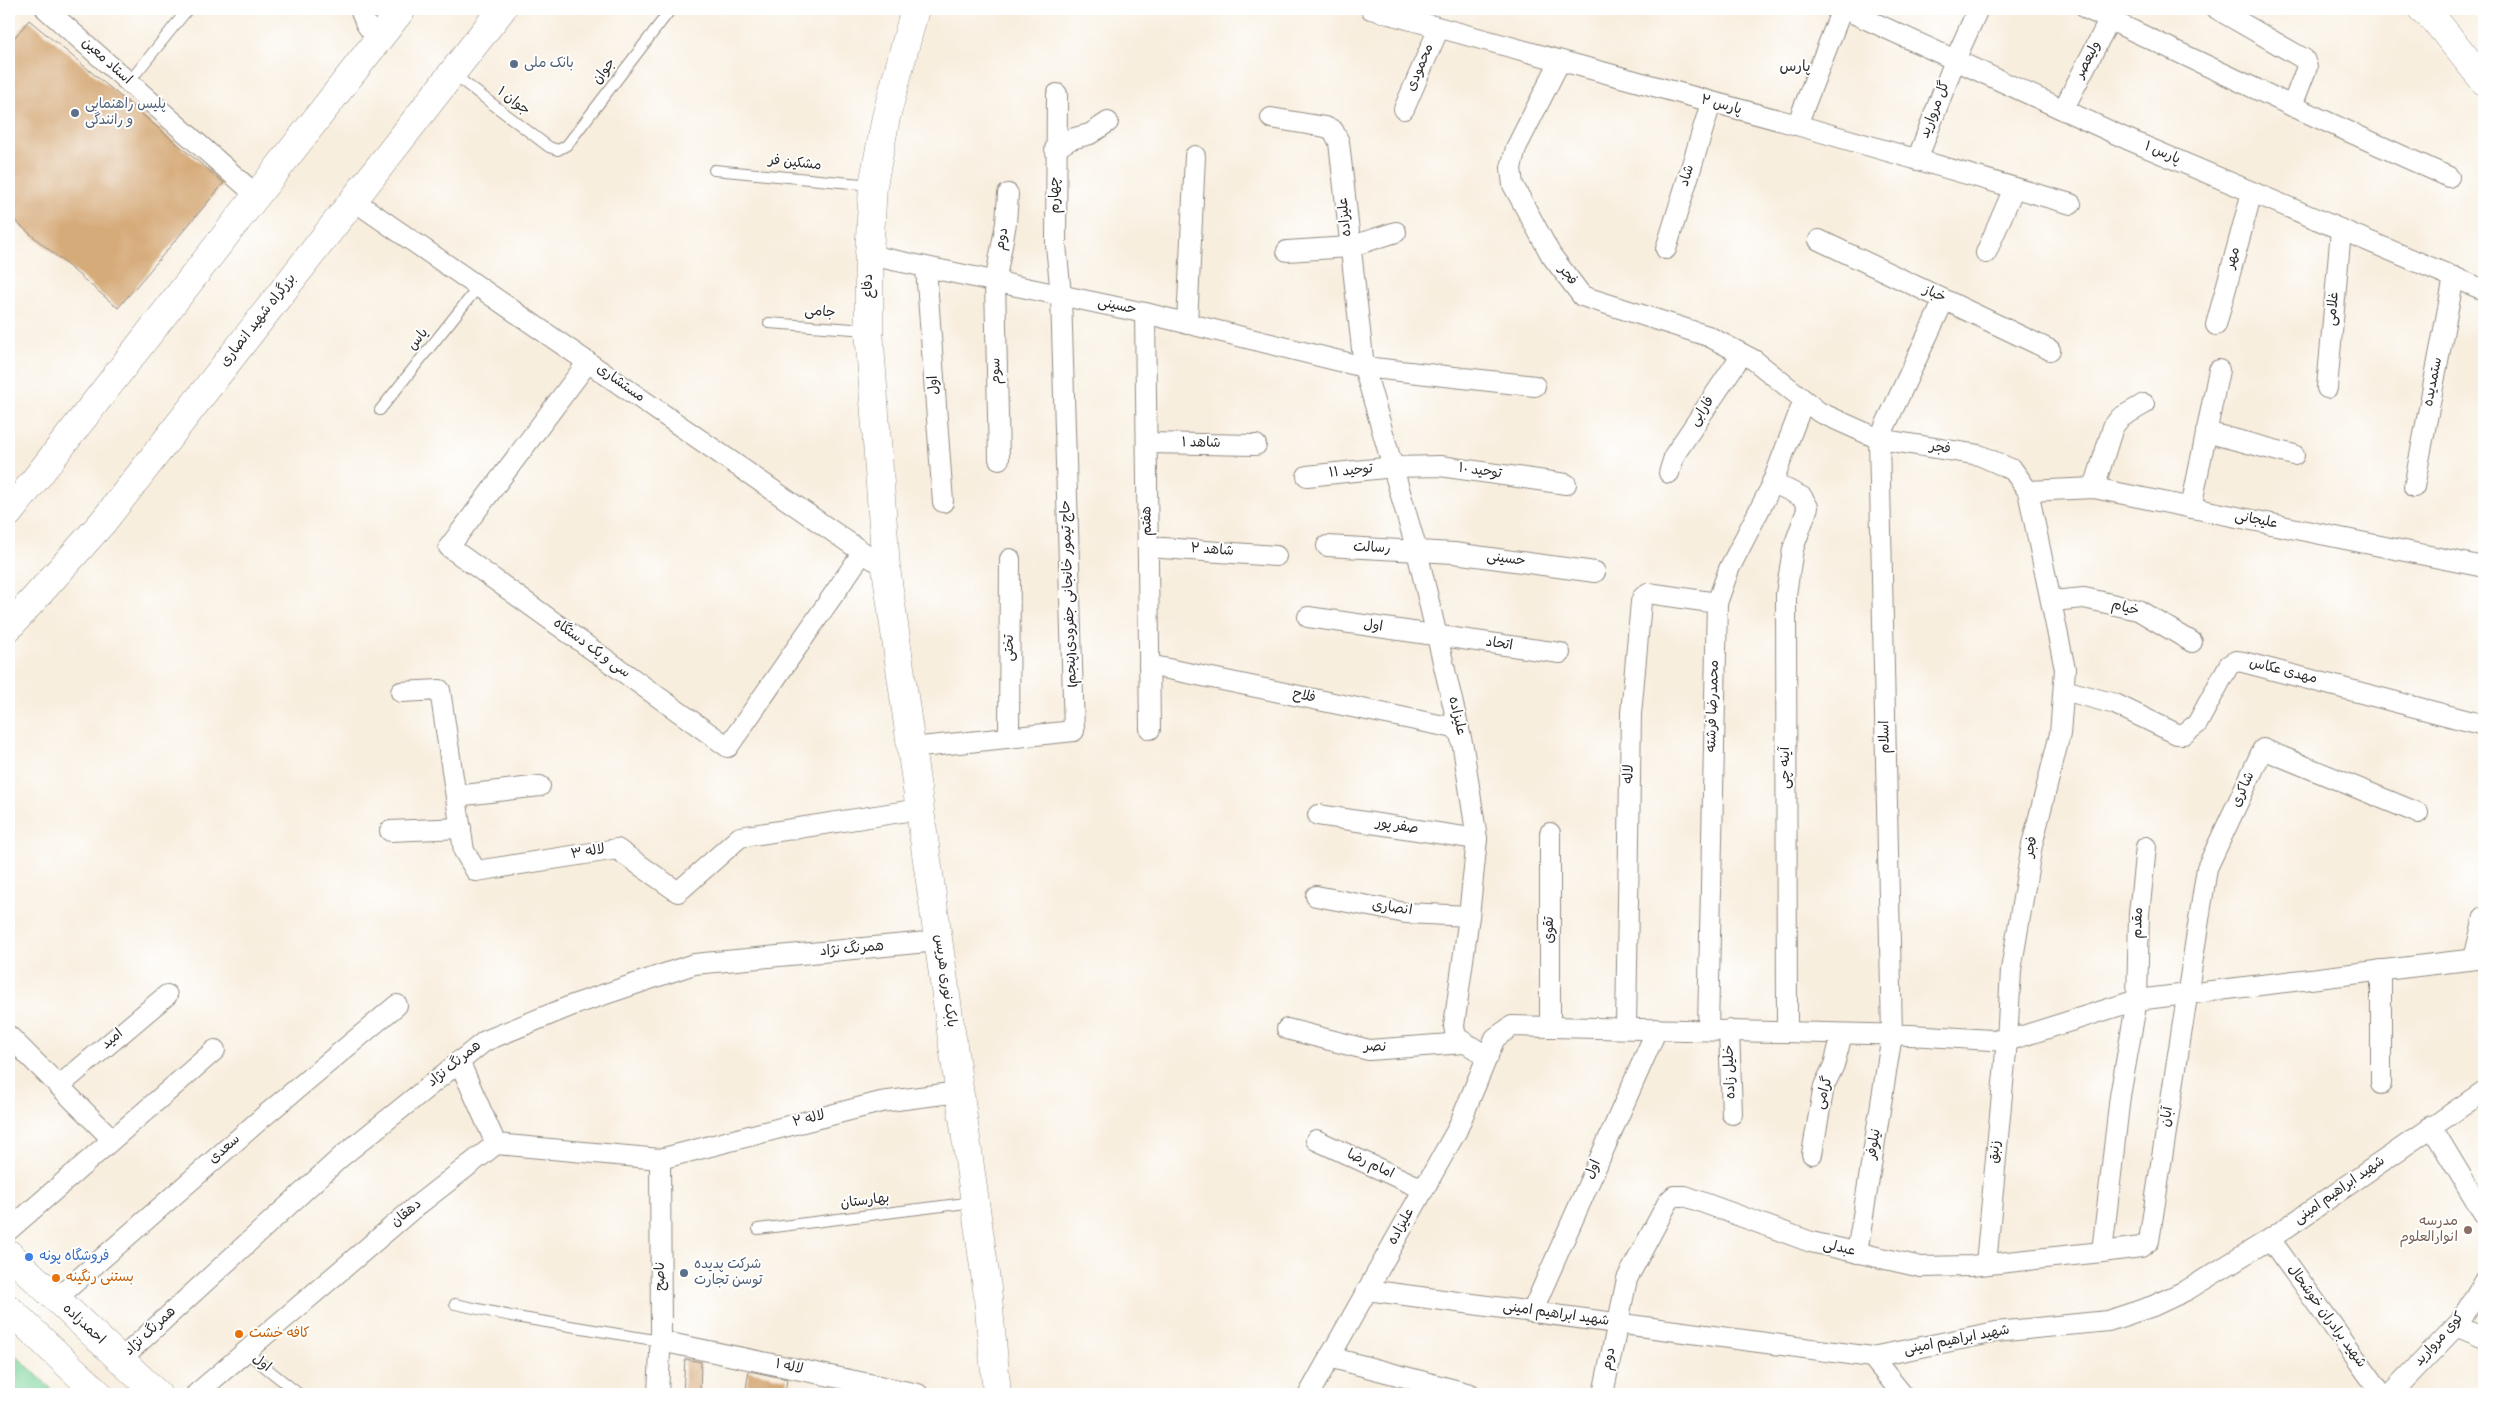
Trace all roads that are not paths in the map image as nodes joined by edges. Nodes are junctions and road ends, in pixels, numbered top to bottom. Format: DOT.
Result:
graph roads {
  1 [pos="46,9"];
  2 [pos="188,9"];
  3 [pos="360,9"];
  4 [pos="402,9"];
  5 [pos="502,9"];
  6 [pos="671,9"];
  7 [pos="915,9"];
  8 [pos="1371,9"];
  9 [pos="1843,9"];
  10 [pos="1978,9"];
  11 [pos="2087,9"];
  12 [pos="2216,9"];
  13 [pos="2112,14"];
  14 [pos="2428,14"];
  15 [pos="1438,28"];
  16 [pos="378,40"];
  17 [pos="1955,60"];
  18 [pos="1560,61"];
  19 [pos="452,73"];
  20 [pos="2484,81"];
  21 [pos="129,82"];
  22 [pos="1057,94"];
  23 [pos="1711,103"];
  24 [pos="2292,106"];
  25 [pos="1404,108"];
  26 [pos="2064,110"];
  27 [pos="1272,118"];
  28 [pos="1108,122"];
  29 [pos="1797,125"];
  30 [pos="1055,149"];
  31 [pos="558,150"];
  32 [pos="1195,156"];
  33 [pos="1917,160"];
  34 [pos="714,170"];
  35 [pos="2449,177"];
  36 [pos="873,185"];
  37 [pos="2014,188"];
  38 [pos="2252,192"];
  39 [pos="1008,194"];
  40 [pos="256,195"];
  41 [pos="354,200"];
  42 [pos="2071,204"];
  43 [pos="2341,230"];
  44 [pos="1396,232"];
  45 [pos="1818,240"];
  46 [pos="1349,247"];
  47 [pos="1666,248"];
  48 [pos="1287,251"];
  49 [pos="1986,253"];
  50 [pos="869,255"];
  51 [pos="926,268"];
  52 [pos="2454,277"];
  53 [pos="995,283"];
  54 [pos="479,286"];
  55 [pos="2484,290"];
  56 [pos="1061,295"];
  57 [pos="1944,300"];
  58 [pos="1356,307"];
  59 [pos="1146,313"];
  60 [pos="769,323"];
  61 [pos="1187,324"];
  62 [pos="2216,325"];
  63 [pos="869,330"];
  64 [pos="2050,350"];
  65 [pos="1742,354"];
  66 [pos="588,362"];
  67 [pos="1364,367"];
  68 [pos="2219,370"];
  69 [pos="1535,386"];
  70 [pos="2326,388"];
  71 [pos="1804,400"];
  72 [pos="2144,404"];
  73 [pos="380,410"];
  74 [pos="2206,432"];
  75 [pos="1879,439"];
  76 [pos="1147,443"];
  77 [pos="1256,445"];
  78 [pos="2294,456"];
  79 [pos="999,459"];
  80 [pos="1394,467"];
  81 [pos="1669,473"];
  82 [pos="1308,476"];
  83 [pos="1772,482"];
  84 [pos="1566,484"];
  85 [pos="2414,487"];
  86 [pos="2094,488"];
  87 [pos="2028,491"];
  88 [pos="943,502"];
  89 [pos="2191,508"];
  90 [pos="9,513"];
  91 [pos="1327,546"];
  92 [pos="1148,547"];
  93 [pos="1417,551"];
  94 [pos="863,552"];
  95 [pos="1276,556"];
  96 [pos="1010,559"];
  97 [pos="2484,567"];
  98 [pos="886,568"];
  99 [pos="1595,572"];
  100 [pos="2052,601"];
  101 [pos="1717,603"];
  102 [pos="1308,618"];
  103 [pos="9,627"];
  104 [pos="1437,637"];
  105 [pos="2192,642"];
  106 [pos="1560,653"];
  107 [pos="1150,665"];
  108 [pos="2064,690"];
  109 [pos="401,692"];
  110 [pos="2484,725"];
  111 [pos="1150,729"];
  112 [pos="1459,729"];
  113 [pos="1009,738"];
  114 [pos="911,748"];
  115 [pos="540,786"];
  116 [pos="456,796"];
  117 [pos="920,809"];
  118 [pos="2418,813"];
  119 [pos="1318,814"];
  120 [pos="460,828"];
  121 [pos="390,831"];
  122 [pos="1550,833"];
  123 [pos="1477,839"];
  124 [pos="2146,847"];
  125 [pos="1316,896"];
  126 [pos="1469,916"];
  127 [pos="2484,917"];
  128 [pos="938,941"];
  129 [pos="2479,958"];
  130 [pos="2381,970"];
  131 [pos="2187,992"];
  132 [pos="167,995"];
  133 [pos="2137,1000"];
  134 [pos="397,1005"];
  135 [pos="1550,1027"];
  136 [pos="1626,1028"];
  137 [pos="1287,1029"];
  138 [pos="1657,1029"];
  139 [pos="1708,1030"];
  140 [pos="1729,1030"];
  141 [pos="1787,1032"];
  142 [pos="1842,1034"];
  143 [pos="1892,1035"];
  144 [pos="9,1036"];
  145 [pos="2007,1041"];
  146 [pos="1464,1043"];
  147 [pos="215,1050"];
  148 [pos="1488,1057"];
  149 [pos="459,1061"];
  150 [pos="2381,1084"];
  151 [pos="59,1086"];
  152 [pos="2484,1090"];
  153 [pos="959,1092"];
  154 [pos="1732,1114"];
  155 [pos="2431,1126"];
  156 [pos="112,1139"];
  157 [pos="1316,1140"];
  158 [pos="496,1144"];
  159 [pos="1812,1154"];
  160 [pos="660,1159"];
  161 [pos="1423,1190"];
  162 [pos="975,1202"];
  163 [pos="2484,1214"];
  164 [pos="758,1229"];
  165 [pos="9,1230"];
  166 [pos="2270,1240"];
  167 [pos="2149,1241"];
  168 [pos="2102,1252"];
  169 [pos="1857,1253"];
  170 [pos="9,1254"];
  171 [pos="1986,1264"];
  172 [pos="2484,1281"];
  173 [pos="1367,1290"];
  174 [pos="56,1299"];
  175 [pos="455,1304"];
  176 [pos="9,1309"];
  177 [pos="1532,1312"];
  178 [pos="1617,1323"];
  179 [pos="2456,1326"];
  180 [pos="2484,1338"];
  181 [pos="660,1341"];
  182 [pos="246,1352"];
  183 [pos="1329,1357"];
  184 [pos="1872,1357"];
  185 [pos="120,1360"];
  186 [pos="99,1394"];
  187 [pos="157,1394"];
  188 [pos="196,1394"];
  189 [pos="299,1394"];
  190 [pos="658,1394"];
  191 [pos="918,1394"];
  192 [pos="996,1394"];
  193 [pos="1309,1394"];
  194 [pos="1470,1394"];
  195 [pos="1603,1394"];
  196 [pos="1902,1394"];
  197 [pos="2382,1394"];
  198 [pos="2391,1394"];
  1 -- 21 [label="street, استاد معین"];
  2 -- 21 [label="lane"];
  3 -- 16 [label="street"];
  4 -- 16 [label="main road"];
  5 -- 19 [label="main road, بزرگراه شهید انصاری"];
  6 -- 31 [label="lane, جوان"];
  7 -- 36 [label="main road, دفاع"];
  8 -- 15 [label="street, پارس ۲"];
  9 -- 17 [label="street, پارس ۱"];
  9 -- 29 [label="street"];
  10 -- 17 [label="street, گل مروارید"];
  11 -- 13 [label="street"];
  12 -- 24 [label="street"];
  13 -- 24 [label="street"];
  13 -- 26 [label="street, ولیعصر"];
  14 -- 20 [label="main road"];
  15 -- 18 [label="street, پارس ۲"];
  15 -- 25 [label="street, محمودی"];
  16 -- 40 [label="main road"];
  17 -- 26 [label="street, پارس ۱"];
  17 -- 33 [label="street, گل مروارید"];
  18 -- 23 [label="street, پارس ۲"];
  18 -- 65 [label="street, فجر"];
  19 -- 31 [label="lane, جوان ۱"];
  19 -- 41 [label="main road, بزرگراه شهید انصاری"];
  21 -- 40 [label="street, استاد معین"];
  22 -- 30 [label="street, چهارم"];
  23 -- 29 [label="street, پارس ۲"];
  23 -- 47 [label="street, شاد"];
  24 -- 35 [label="street"];
  26 -- 38 [label="street, پارس ۱"];
  27 -- 46 [label="street, علیزاده"];
  28 -- 30 [label="street"];
  29 -- 33 [label="street, پارس ۲"];
  30 -- 56 [label="street, چهارم"];
  32 -- 61 [label="street"];
  33 -- 37 [label="street, پارس ۲"];
  34 -- 36 [label="lane, مشکین فر"];
  36 -- 50 [label="main road, دفاع"];
  37 -- 42 [label="street, پارس ۲"];
  37 -- 49 [label="street"];
  38 -- 43 [label="street, پارس ۱"];
  38 -- 62 [label="street, مهر"];
  39 -- 53 [label="street, دوم"];
  40 -- 90 [label="main road"];
  41 -- 54 [label="street, مستشاری"];
  41 -- 103 [label="main road, بزرگراه شهید انصاری"];
  43 -- 52 [label="street, پارس ۱"];
  43 -- 70 [label="street, غلامی"];
  44 -- 46 [label="street"];
  45 -- 57 [label="street, خباز"];
  46 -- 48 [label="street"];
  46 -- 67 [label="street, علیزاده"];
  50 -- 51 [label="street, حسینی"];
  50 -- 63 [label="main road, دفاع"];
  51 -- 53 [label="street, حسینی"];
  51 -- 88 [label="street, اول"];
  52 -- 55 [label="street, پارس ۱"];
  52 -- 85 [label="street, ستمدیده"];
  53 -- 56 [label="street, حسینی"];
  53 -- 79 [label="street, سوم"];
  54 -- 66 [label="street, مستشاری"];
  54 -- 73 [label="lane, یاس"];
  56 -- 59 [label="street, حسینی"];
  56 -- 113 [label="street, حاج تیمور خانجانی جفرودی(پنجم)"];
  57 -- 64 [label="street, خباز"];
  57 -- 75 [label="street"];
  58 -- 67 [label="street, علیزاده"];
  59 -- 61 [label="street, حسینی"];
  59 -- 76 [label="street, هفتم"];
  60 -- 63 [label="lane, جامی"];
  61 -- 67 [label="street, حسینی"];
  63 -- 98 [label="main road, دفاع"];
  65 -- 71 [label="street, فجر"];
  65 -- 81 [label="street, فارابی"];
  66 -- 94 [label="street, مستشاری"];
  66 -- 94 [label="street, سی و یک دستگاه"];
  67 -- 69 [label="street"];
  67 -- 80 [label="street, علیزاده"];
  68 -- 74 [label="street"];
  71 -- 75 [label="street, فجر"];
  71 -- 83 [label="street, محمدرضا فرشته"];
  72 -- 86 [label="street"];
  74 -- 78 [label="street"];
  74 -- 89 [label="street"];
  75 -- 87 [label="street, فجر"];
  75 -- 143 [label="street, اسلام"];
  76 -- 77 [label="street, شاهد ۱"];
  76 -- 92 [label="street, هفتم"];
  80 -- 82 [label="street, توحید ‍۱۱"];
  80 -- 84 [label="street, توحید ۱۰"];
  80 -- 93 [label="street, علیزاده"];
  83 -- 101 [label="street, محمدرضا فرشته"];
  83 -- 141 [label="street, آینه چی"];
  86 -- 87 [label="street, علیجانی"];
  86 -- 89 [label="street, علیجانی"];
  87 -- 100 [label="street, فجر"];
  89 -- 97 [label="street, علیجانی"];
  91 -- 93 [label="street, رسالت"];
  92 -- 95 [label="street, شاهد ۲"];
  92 -- 107 [label="street, هفتم"];
  93 -- 99 [label="street, حسینی"];
  93 -- 104 [label="street, علیزاده"];
  94 -- 98 [label="street, مستشاری"];
  96 -- 113 [label="street, تختی"];
  98 -- 114 [label="main road, بابک نوری هریس"];
  100 -- 105 [label="street, خیام"];
  100 -- 108 [label="street, فجر"];
  101 -- 136 [label="street, لاله"];
  101 -- 139 [label="street, محمدرضا فرشته"];
  102 -- 104 [label="street, اول"];
  104 -- 106 [label="street, اتحاد"];
  104 -- 112 [label="street, علیزاده"];
  107 -- 111 [label="street, هفتم"];
  107 -- 112 [label="street, فلاح"];
  108 -- 110 [label="street, مهدی عکاس"];
  108 -- 145 [label="street, فجر"];
  109 -- 116 [label="street, لاله ۳"];
  112 -- 123 [label="street, علیزاده"];
  113 -- 114 [label="street, حاج تیمور خانجانی جفرودی(پنجم)"];
  114 -- 117 [label="main road, بابک نوری هریس"];
  115 -- 116 [label="street"];
  116 -- 120 [label="street, لاله ۳"];
  117 -- 120 [label="street, لاله ۳"];
  117 -- 128 [label="main road, بابک نوری هریس"];
  118 -- 131 [label="street, شاکری"];
  119 -- 123 [label="street, صفر پور"];
  120 -- 121 [label="street"];
  122 -- 135 [label="street, تقوی"];
  123 -- 126 [label="street, علیزاده"];
  124 -- 133 [label="street, مقدم"];
  125 -- 126 [label="street, انصاری"];
  126 -- 146 [label="street, علیزاده"];
  127 -- 129 [label="street"];
  128 -- 149 [label="street, همرنگ نژاد"];
  128 -- 153 [label="main road, بابک نوری هریس"];
  129 -- 130 [label="street"];
  130 -- 131 [label="street"];
  130 -- 150 [label="street"];
  131 -- 133 [label="street"];
  131 -- 167 [label="street, آبان"];
  132 -- 151 [label="street, امید"];
  133 -- 145 [label="street"];
  133 -- 168 [label="street, مقدم"];
  134 -- 174 [label="street, سعدی"];
  135 -- 136 [label="street"];
  135 -- 148 [label="street, علیزاده"];
  136 -- 138 [label="street"];
  137 -- 146 [label="street, نصر"];
  138 -- 139 [label="street"];
  138 -- 177 [label="street, اول"];
  139 -- 140 [label="street"];
  140 -- 141 [label="street"];
  140 -- 154 [label="street, خلیل زاده"];
  141 -- 142 [label="street"];
  142 -- 143 [label="street"];
  142 -- 159 [label="street, گرامی"];
  143 -- 145 [label="street"];
  143 -- 169 [label="street, نیلوفر"];
  144 -- 151 [label="street"];
  145 -- 171 [label="street, زنبق"];
  146 -- 148 [label="street"];
  147 -- 156 [label="street"];
  148 -- 161 [label="street, علیزاده"];
  149 -- 158 [label="street"];
  149 -- 185 [label="street, همرنگ نژاد"];
  151 -- 156 [label="street"];
  152 -- 155 [label="street, شهید ابراهیم امینی"];
  153 -- 160 [label="street, لاله ۲"];
  153 -- 162 [label="main road, بابک نوری هریس"];
  155 -- 163 [label="street"];
  155 -- 166 [label="street, شهید ابراهیم امینی"];
  156 -- 165 [label="street"];
  157 -- 161 [label="street, امام رضا"];
  158 -- 160 [label="street"];
  158 -- 182 [label="street, دهقان"];
  160 -- 181 [label="street, ناصح"];
  161 -- 173 [label="street, علیزاده"];
  162 -- 164 [label="lane, بهارستان"];
  162 -- 192 [label="main road, بابک نوری هریس"];
  166 -- 184 [label="street, شهید ابراهیم امینی"];
  166 -- 197 [label="street, شهید برادران خوشحال"];
  167 -- 168 [label="street, عبدلی"];
  168 -- 171 [label="street, عبدلی"];
  169 -- 171 [label="street, عبدلی"];
  169 -- 178 [label="street, عبدلی"];
  170 -- 174 [label="main road, احمدزاده"];
  172 -- 179 [label="street, کوی مروارید"];
  173 -- 177 [label="street, شهید ابراهیم امینی"];
  173 -- 183 [label="street, علیزاده"];
  174 -- 185 [label="main road, احمدزاده"];
  175 -- 181 [label="lane"];
  176 -- 186 [label="main road"];
  177 -- 178 [label="street, شهید ابراهیم امینی"];
  178 -- 184 [label="street, شهید ابراهیم امینی"];
  178 -- 195 [label="street, دوم"];
  179 -- 180 [label="street"];
  179 -- 198 [label="street, کوی مروارید"];
  181 -- 190 [label="street, ناصح"];
  181 -- 191 [label="street, لاله ۱"];
  182 -- 188 [label="street, دهقان"];
  182 -- 189 [label="lane, اول"];
  183 -- 193 [label="street, علیزاده"];
  183 -- 194 [label="street"];
  184 -- 196 [label="street"];
  185 -- 187 [label="main road, احمدزاده"];
}
